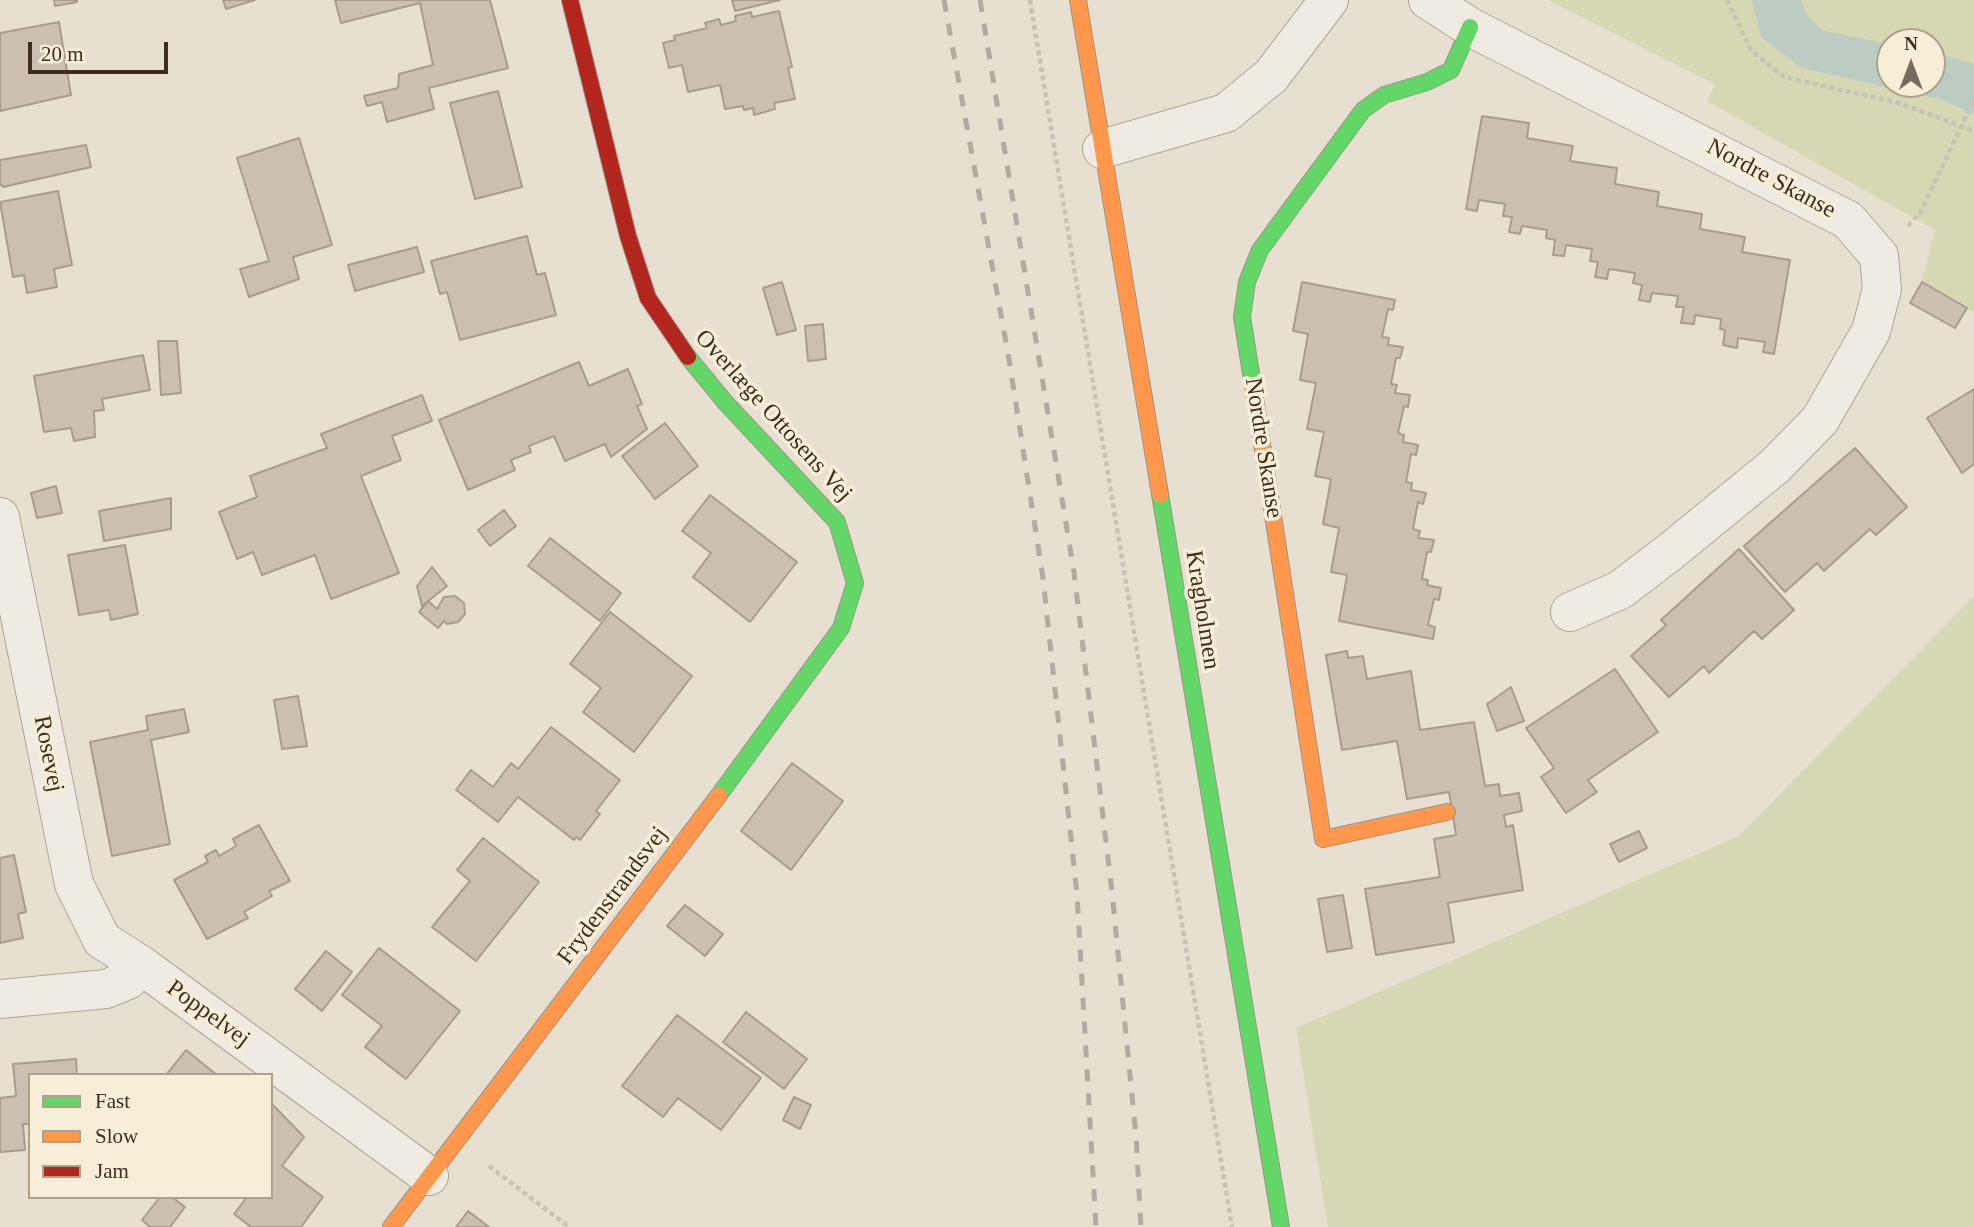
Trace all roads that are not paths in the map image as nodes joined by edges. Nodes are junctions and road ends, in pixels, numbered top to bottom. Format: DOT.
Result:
graph roads {
  1 [pos="570,0"];
  2 [pos="1078,0"];
  3 [pos="1329,0"];
  4 [pos="1428,0"];
  5 [pos="1470,26"];
  6 [pos="1102,149"];
  7 [pos="0,517"];
  8 [pos="855,583"];
  9 [pos="1570,612"];
  10 [pos="1447,812"];
  11 [pos="141,965"];
  12 [pos="0,999"];
  13 [pos="429,1176"];
  14 [pos="391,1227"];
  15 [pos="1281,1227"];
  1 -- 8 [label="street, Overlæge Ottosens Vej"];
  2 -- 6 [label="street, Kragholmen"];
  3 -- 6 [label="street"];
  4 -- 5 [label="street, Nordre Skanse"];
  5 -- 9 [label="street, Nordre Skanse"];
  5 -- 10 [label="street, Nordre Skanse"];
  6 -- 15 [label="street, Kragholmen"];
  7 -- 11 [label="street, Rosevej"];
  8 -- 13 [label="street, Frydenstrandsvej"];
  11 -- 12 [label="street, Poppelvej"];
  11 -- 13 [label="street, Poppelvej"];
  13 -- 14 [label="street, Frydenstrandsvej"];
}
